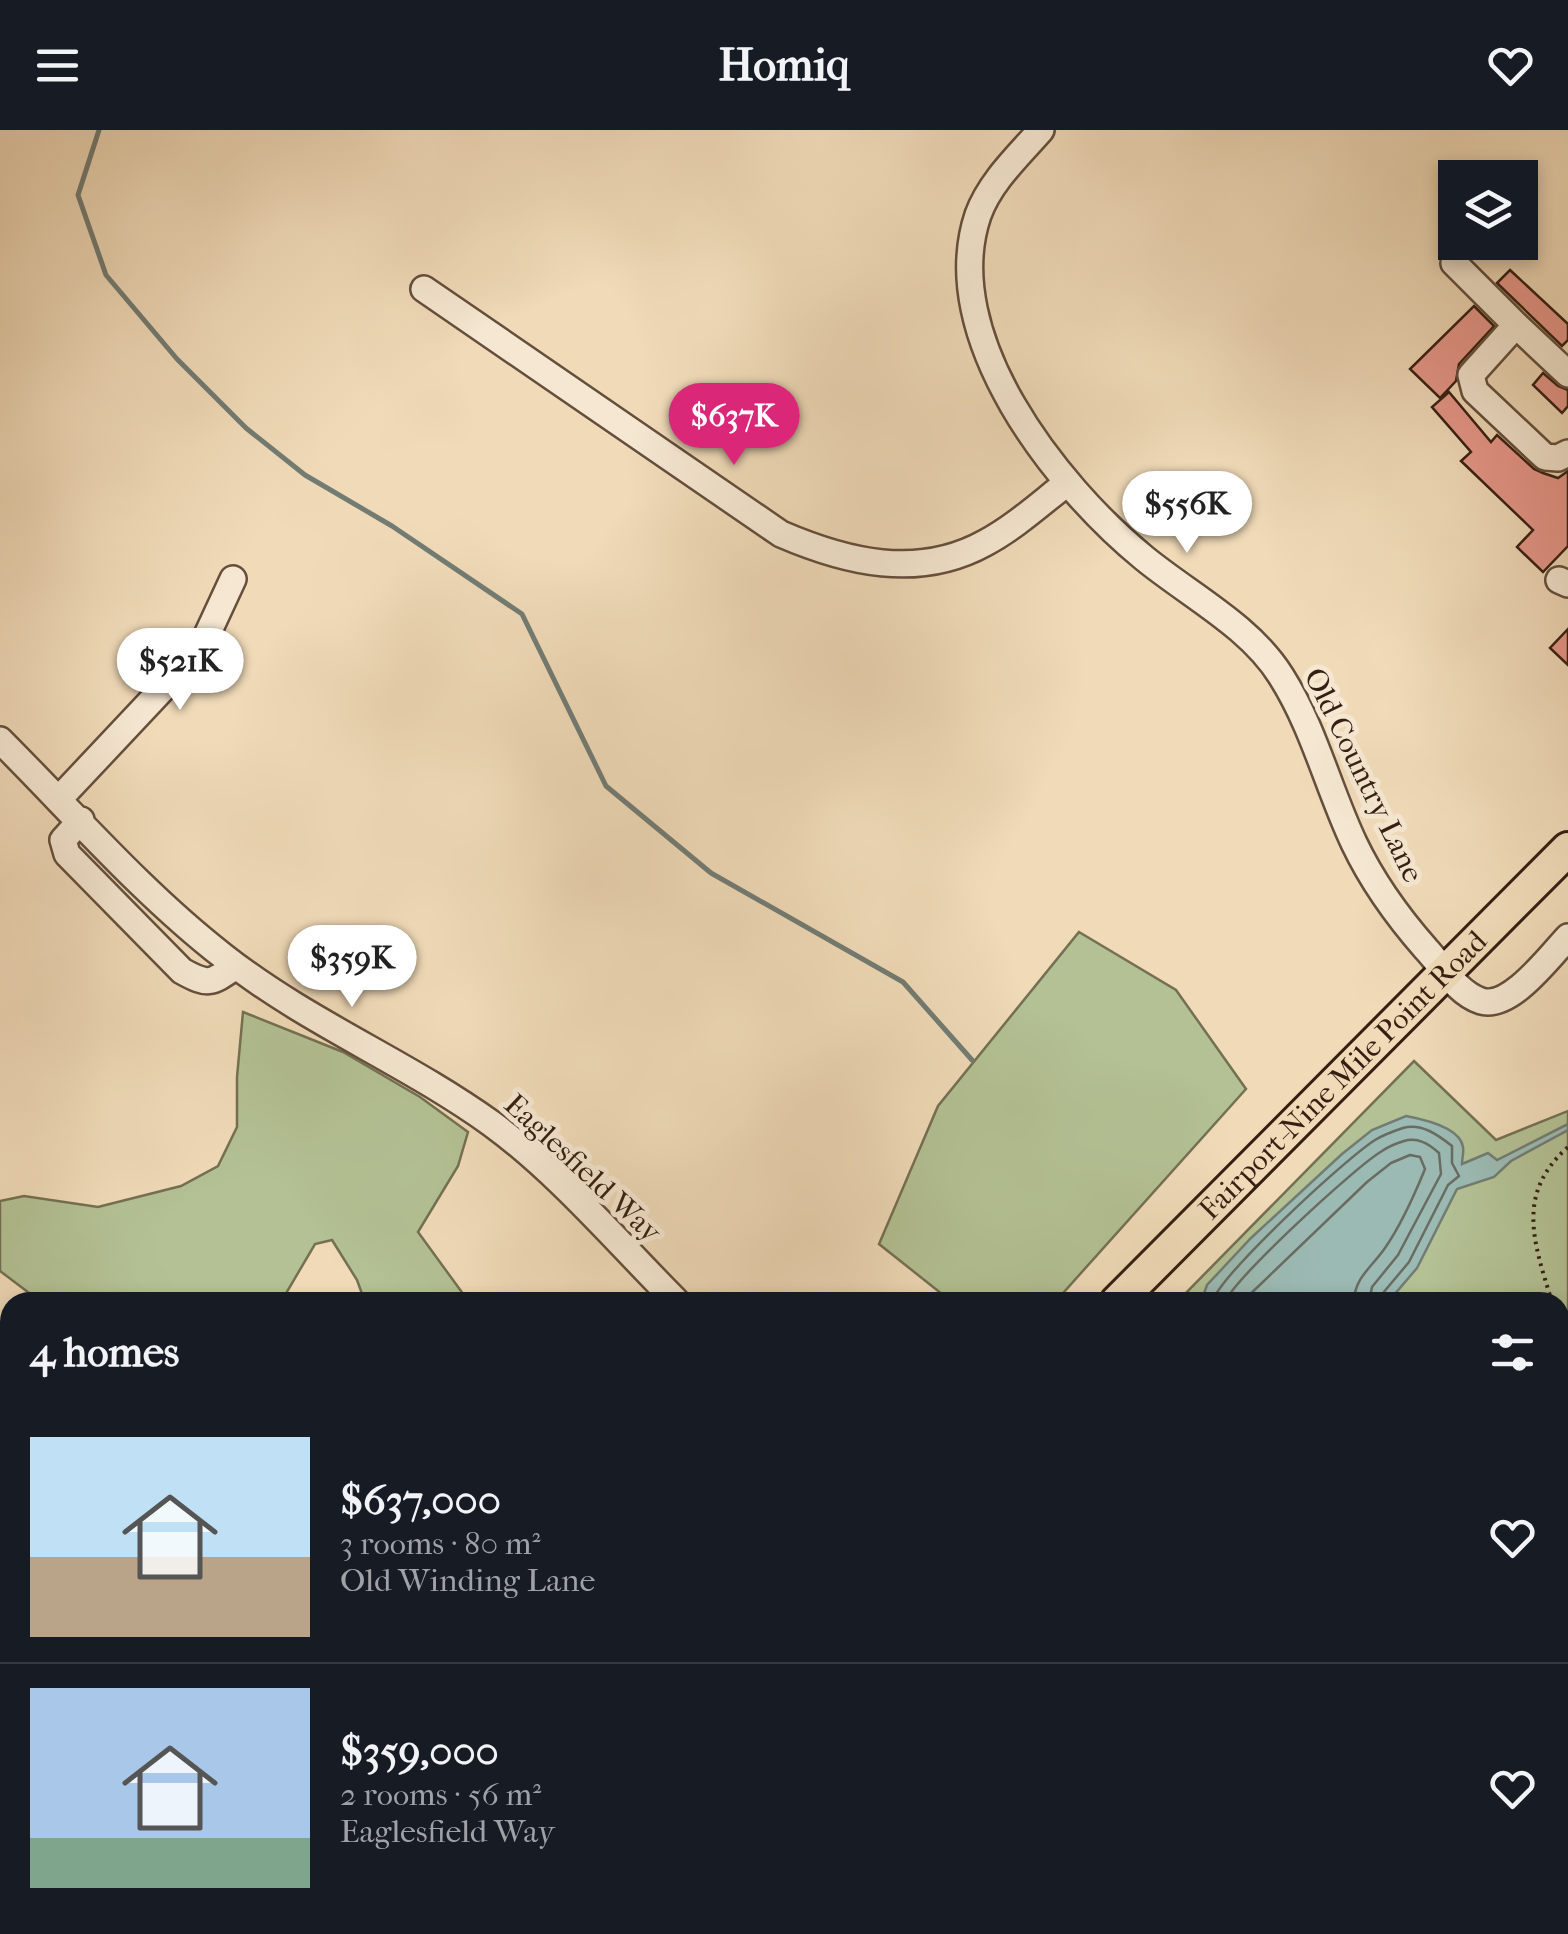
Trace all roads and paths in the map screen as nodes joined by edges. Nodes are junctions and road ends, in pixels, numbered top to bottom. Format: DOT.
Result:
graph roads {
  1 [pos="1041,130"];
  2 [pos="1454,263"];
  3 [pos="424,288"];
  4 [pos="1516,326"];
  5 [pos="1568,374"];
  6 [pos="1568,453"];
  7 [pos="1068,482"];
  8 [pos="233,579"];
  9 [pos="0,740"];
  10 [pos="59,799"];
  11 [pos="80,820"];
  12 [pos="1568,849"];
  13 [pos="1568,937"];
  14 [pos="236,966"];
  15 [pos="1444,972"];
  16 [pos="1568,1146"];
  17 [pos="668,1292"];
  18 [pos="1127,1292"];
  19 [pos="1549,1292"];
  1 -- 7 [label="street, Old Country Lane"];
  2 -- 4 [label="street"];
  3 -- 7 [label="street"];
  4 -- 5 [label="street"];
  4 -- 6 [label="street"];
  7 -- 15 [label="street, Old Country Lane"];
  8 -- 10 [label="street"];
  9 -- 10 [label="street, Eaglesfield Way"];
  10 -- 11 [label="street, Eaglesfield Way"];
  11 -- 14 [label="street, Eaglesfield Way"];
  11 -- 14 [label="street"];
  12 -- 15 [label="main road, Fairport-Nine Mile Point Road"];
  13 -- 15 [label="street, Old Country Lane"];
  14 -- 17 [label="street, Eaglesfield Way"];
  15 -- 18 [label="main road, Fairport-Nine Mile Point Road"];
  16 -- 19 [label="path"];
}
